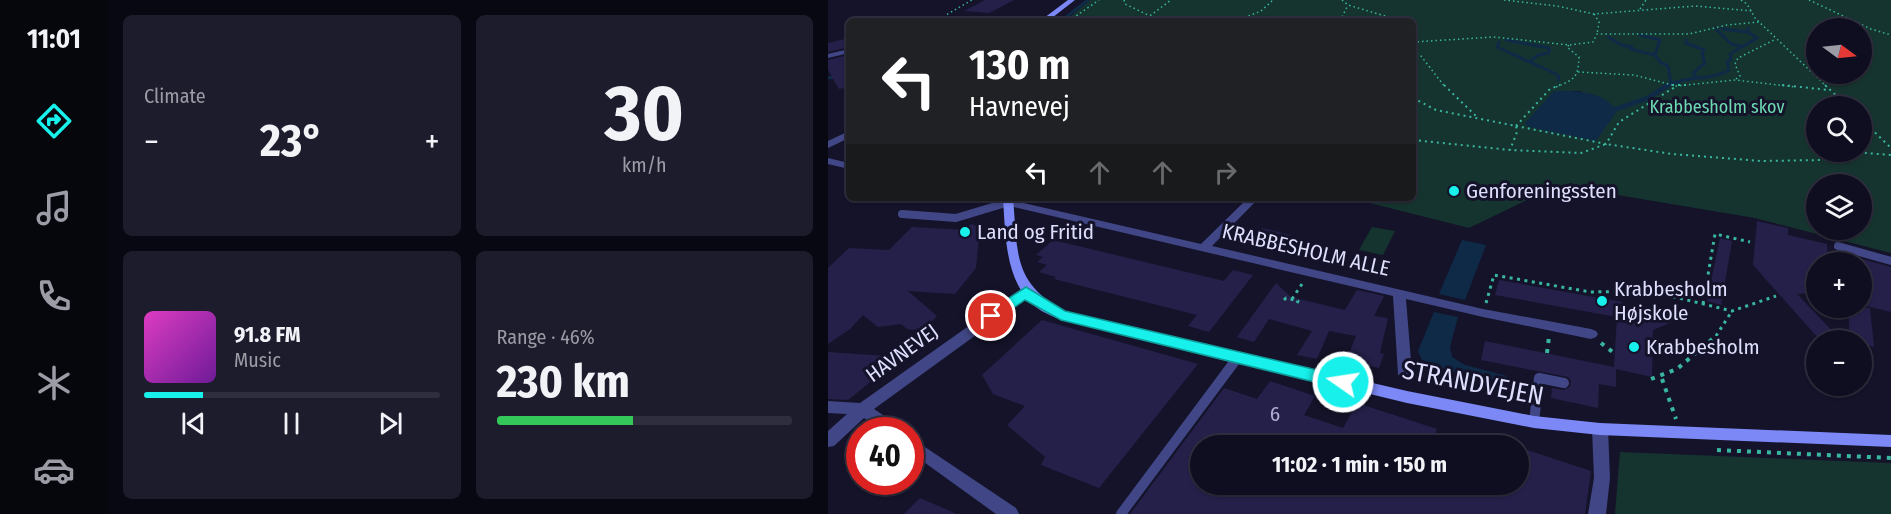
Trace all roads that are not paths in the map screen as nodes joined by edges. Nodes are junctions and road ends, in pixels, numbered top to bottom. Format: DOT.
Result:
graph roads {
  1 [pos="1072,0"];
  2 [pos="1048,18"];
  3 [pos="846,52"];
  4 [pos="828,56"];
  5 [pos="846,136"];
  6 [pos="828,145"];
  7 [pos="828,161"];
  8 [pos="846,165"];
  9 [pos="1006,201"];
  10 [pos="1009,201"];
  11 [pos="1013,201"];
  12 [pos="1251,201"];
  13 [pos="902,214"];
  14 [pos="1838,246"];
  15 [pos="1204,247"];
  16 [pos="1891,261"];
  17 [pos="1026,292"];
  18 [pos="1399,293"];
  19 [pos="1590,334"];
  20 [pos="1238,357"];
  21 [pos="1405,374"];
  22 [pos="1564,382"];
  23 [pos="828,407"];
  24 [pos="863,409"];
  25 [pos="874,417"];
  26 [pos="1534,422"];
  27 [pos="1600,429"];
  28 [pos="828,441"];
  29 [pos="1891,441"];
  30 [pos="924,453"];
  31 [pos="1010,514"];
  32 [pos="1121,514"];
  33 [pos="1597,514"];
  1 -- 2 [label="street"];
  3 -- 4 [label="street"];
  5 -- 6 [label="street"];
  7 -- 8 [label="street"];
  9 -- 13 [label="lane"];
  10 -- 17 [label="street"];
  11 -- 15 [label="street, KRABBESHOLM ALLE"];
  12 -- 15 [label="street, KRABBESHOLM ALLE"];
  14 -- 16 [label="lane"];
  15 -- 18 [label="street, KRABBESHOLM ALLE"];
  17 -- 20 [label="street, STRANDVEJEN"];
  17 -- 24 [label="street, HAVNEVEJ"];
  18 -- 19 [label="street, KRABBESHOLM ALLE"];
  18 -- 21 [label="street, KRABBESHOLM ALLE"];
  20 -- 26 [label="street, STRANDVEJEN"];
  20 -- 32 [label="lane"];
  22 -- 26 [label="lane"];
  23 -- 24 [label="street, HAVNEVEJ"];
  24 -- 25 [label="street, HAVNEVEJ"];
  24 -- 28 [label="street, HAVNEVEJ"];
  26 -- 27 [label="street, STRANDVEJEN"];
  27 -- 29 [label="street, STRANDVEJEN"];
  27 -- 33 [label="street"];
  30 -- 31 [label="street"];
}
